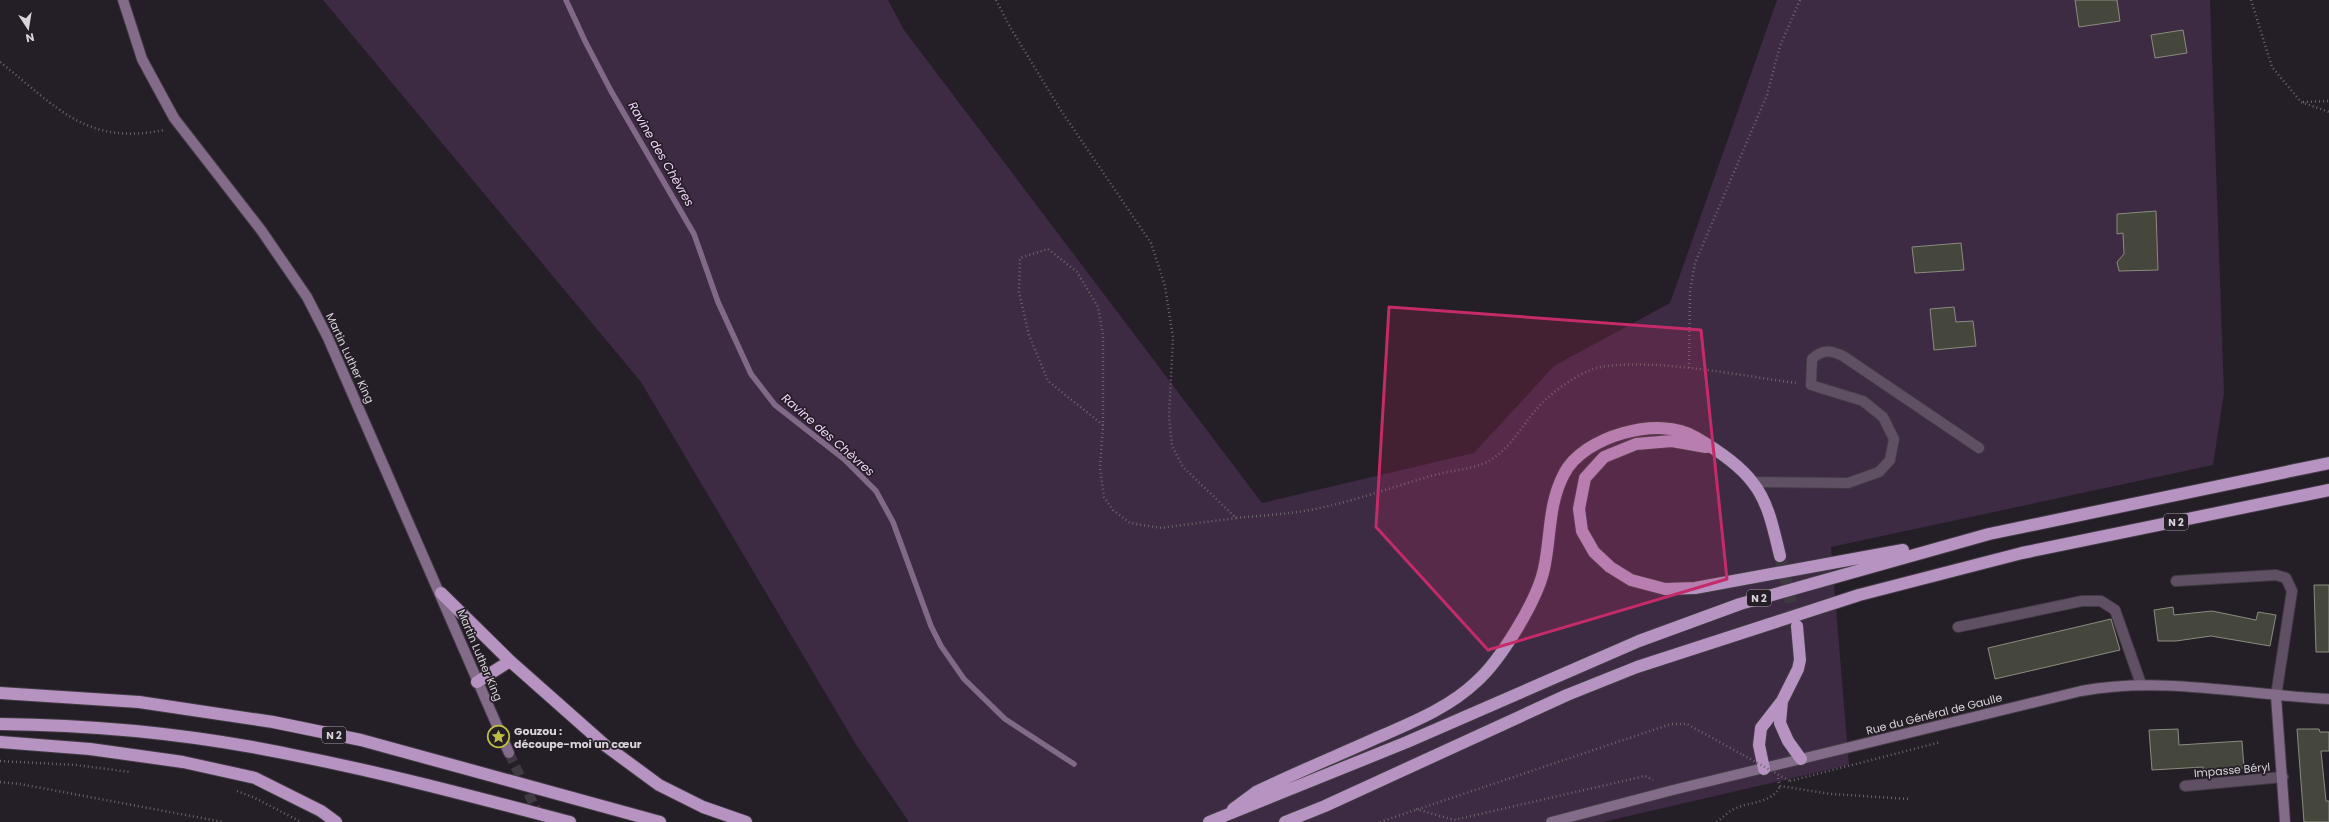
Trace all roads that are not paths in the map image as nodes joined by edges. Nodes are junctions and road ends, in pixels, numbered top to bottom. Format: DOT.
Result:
graph roads {
  1 [pos="123,0"];
  2 [pos="1715,448"];
  3 [pos="1979,448"];
  4 [pos="2329,463"];
  5 [pos="1753,482"];
  6 [pos="2329,490"];
  7 [pos="1989,534"];
  8 [pos="1780,556"];
  9 [pos="2176,581"];
  10 [pos="441,593"];
  11 [pos="1797,626"];
  12 [pos="1958,627"];
  13 [pos="510,661"];
  14 [pos="477,682"];
  15 [pos="2141,684"];
  16 [pos="0,693"];
  17 [pos="2276,696"];
  18 [pos="2329,699"];
  19 [pos="1782,701"];
  20 [pos="0,724"];
  21 [pos="0,742"];
  22 [pos="509,753"];
  23 [pos="1801,759"];
  24 [pos="1769,767"];
  25 [pos="2282,777"];
  26 [pos="2185,786"];
  27 [pos="1213,821"];
  28 [pos="336,822"];
  29 [pos="570,822"];
  30 [pos="660,822"];
  31 [pos="746,822"];
  32 [pos="1285,822"];
  33 [pos="1551,822"];
  34 [pos="2285,822"];
  1 -- 10 [label="street, Martin Luther King"];
  2 -- 5 [label="highway"];
  2 -- 7 [label="highway"];
  2 -- 27 [label="highway"];
  3 -- 5 [label="lane"];
  4 -- 7 [label="highway, N 2"];
  5 -- 8 [label="highway"];
  6 -- 32 [label="highway, N 2"];
  7 -- 27 [label="highway, N 2"];
  9 -- 17 [label="lane"];
  10 -- 13 [label="highway"];
  10 -- 14 [label="street, Martin Luther King"];
  11 -- 19 [label="highway"];
  12 -- 15 [label="lane"];
  13 -- 14 [label="highway"];
  13 -- 31 [label="highway"];
  14 -- 22 [label="street, Martin Luther King"];
  15 -- 17 [label="street, Rue du Général de Gaulle"];
  15 -- 23 [label="street, Rue du Général de Gaulle"];
  16 -- 30 [label="highway, N 2"];
  17 -- 18 [label="street, Rue du Général de Gaulle"];
  17 -- 25 [label="street"];
  19 -- 23 [label="highway"];
  19 -- 24 [label="highway"];
  20 -- 29 [label="highway"];
  21 -- 28 [label="highway"];
  23 -- 24 [label="street, Rue du Général de Gaulle"];
  24 -- 33 [label="street, Rue du Général de Gaulle"];
  25 -- 26 [label="lane, Impasse Béryl"];
  25 -- 34 [label="street"];
}
